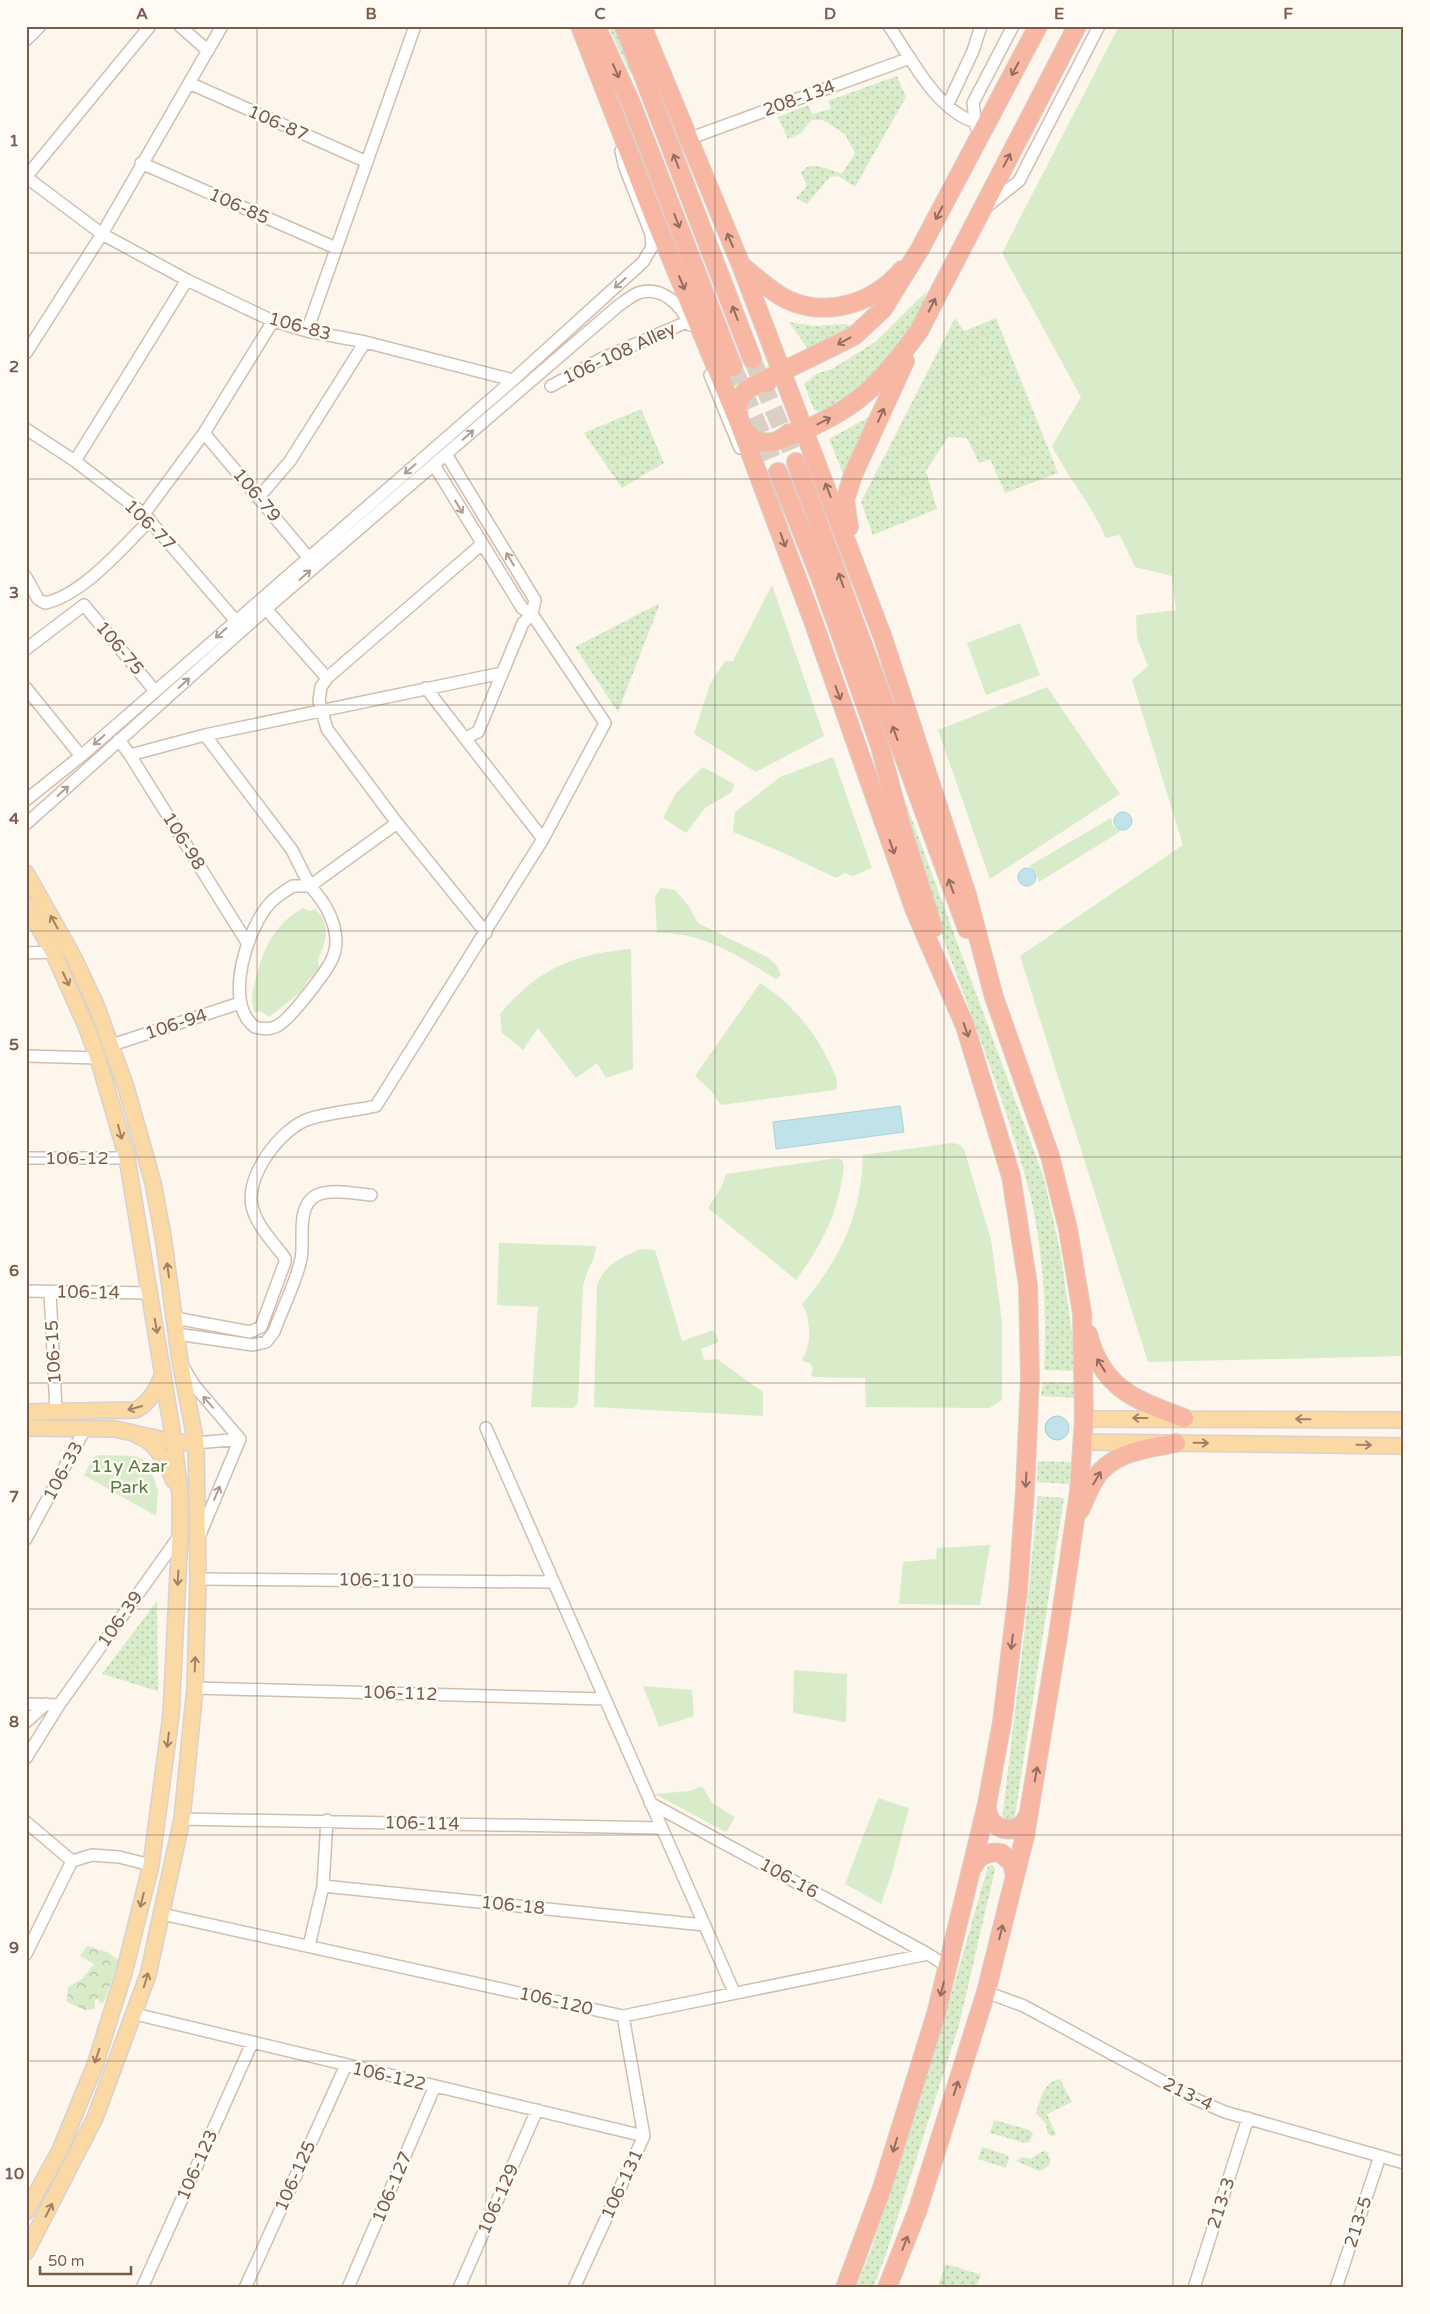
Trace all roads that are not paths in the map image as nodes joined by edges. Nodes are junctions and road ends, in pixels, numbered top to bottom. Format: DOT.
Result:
graph roads {
  1 [pos="40,26"];
  2 [pos="150,26"];
  3 [pos="180,26"];
  4 [pos="222,26"];
  5 [pos="415,26"];
  6 [pos="580,26"];
  7 [pos="596,26"];
  8 [pos="624,26"];
  9 [pos="642,26"];
  10 [pos="889,26"];
  11 [pos="981,26"];
  12 [pos="1013,26"];
  13 [pos="1038,26"];
  14 [pos="1077,26"];
  15 [pos="1099,26"];
  16 [pos="26,40"];
  17 [pos="208,51"];
  18 [pos="910,58"];
  19 [pos="189,83"];
  20 [pos="948,104"];
  21 [pos="612,107"];
  22 [pos="977,129"];
  23 [pos="688,139"];
  24 [pos="367,162"];
  25 [pos="141,163"];
  26 [pos="26,177"];
  27 [pos="980,210"];
  28 [pos="102,234"];
  29 [pos="336,248"];
  30 [pos="920,249"];
  31 [pos="741,265"];
  32 [pos="187,280"];
  33 [pos="273,321"];
  34 [pos="689,321"];
  35 [pos="307,331"];
  36 [pos="919,331"];
  37 [pos="365,342"];
  38 [pos="26,353"];
  39 [pos="752,359"];
  40 [pos="733,367"];
  41 [pos="782,373"];
  42 [pos="513,380"];
  43 [pos="757,384"];
  44 [pos="551,386"];
  45 [pos="793,402"];
  46 [pos="740,423"];
  47 [pos="26,429"];
  48 [pos="804,430"];
  49 [pos="204,433"];
  50 [pos="778,440"];
  51 [pos="446,454"];
  52 [pos="75,461"];
  53 [pos="796,462"];
  54 [pos="434,465"];
  55 [pos="778,472"];
  56 [pos="767,494"];
  57 [pos="259,497"];
  58 [pos="147,517"];
  59 [pos="482,544"];
  60 [pos="852,552"];
  61 [pos="308,557"];
  62 [pos="26,577"];
  63 [pos="266,609"];
  64 [pos="532,614"];
  65 [pos="235,620"];
  66 [pos="26,648"];
  67 [pos="502,673"];
  68 [pos="328,678"];
  69 [pos="26,688"];
  70 [pos="426,688"];
  71 [pos="156,691"];
  72 [pos="320,711"];
  73 [pos="205,735"];
  74 [pos="465,738"];
  75 [pos="119,740"];
  76 [pos="130,754"];
  77 [pos="81,756"];
  78 [pos="26,800"];
  79 [pos="397,823"];
  80 [pos="26,824"];
  81 [pos="544,839"];
  82 [pos="26,873"];
  83 [pos="310,886"];
  84 [pos="26,905"];
  85 [pos="486,933"];
  86 [pos="248,944"];
  87 [pos="26,952"];
  88 [pos="53,952"];
  89 [pos="994,997"];
  90 [pos="240,1003"];
  91 [pos="958,1010"];
  92 [pos="112,1045"];
  93 [pos="26,1056"];
  94 [pos="98,1058"];
  95 [pos="26,1158"];
  96 [pos="127,1158"];
  97 [pos="371,1195"];
  98 [pos="26,1291"];
  99 [pos="50,1292"];
  100 [pos="150,1293"];
  101 [pos="1082,1313"];
  102 [pos="175,1318"];
  103 [pos="177,1334"];
  104 [pos="180,1360"];
  105 [pos="164,1372"];
  106 [pos="57,1411"];
  107 [pos="26,1412"];
  108 [pos="1184,1418"];
  109 [pos="1084,1419"];
  110 [pos="1404,1420"];
  111 [pos="26,1428"];
  112 [pos="58,1428"];
  113 [pos="486,1428"];
  114 [pos="85,1429"];
  115 [pos="115,1429"];
  116 [pos="240,1439"];
  117 [pos="174,1442"];
  118 [pos="1083,1442"];
  119 [pos="196,1443"];
  120 [pos="1176,1443"];
  121 [pos="1404,1446"];
  122 [pos="180,1495"];
  123 [pos="1074,1521"];
  124 [pos="180,1534"];
  125 [pos="198,1538"];
  126 [pos="26,1539"];
  127 [pos="198,1578"];
  128 [pos="553,1582"];
  129 [pos="194,1688"];
  130 [pos="604,1699"];
  131 [pos="26,1704"];
  132 [pos="46,1704"];
  133 [pos="59,1704"];
  134 [pos="26,1722"];
  135 [pos="26,1758"];
  136 [pos="650,1803"];
  137 [pos="987,1804"];
  138 [pos="1029,1810"];
  139 [pos="182,1819"];
  140 [pos="327,1820"];
  141 [pos="26,1822"];
  142 [pos="662,1828"];
  143 [pos="72,1861"];
  144 [pos="150,1865"];
  145 [pos="972,1870"];
  146 [pos="1015,1877"];
  147 [pos="323,1886"];
  148 [pos="162,1914"];
  149 [pos="704,1925"];
  150 [pos="309,1946"];
  151 [pos="26,1954"];
  152 [pos="928,1954"];
  153 [pos="948,1967"];
  154 [pos="734,1992"];
  155 [pos="986,1992"];
  156 [pos="135,2014"];
  157 [pos="624,2016"];
  158 [pos="252,2043"];
  159 [pos="346,2065"];
  160 [pos="435,2086"];
  161 [pos="537,2110"];
  162 [pos="1248,2118"];
  163 [pos="644,2136"];
  164 [pos="1380,2156"];
  165 [pos="1404,2162"];
  166 [pos="26,2212"];
  167 [pos="26,2252"];
  168 [pos="142,2288"];
  169 [pos="245,2288"];
  170 [pos="348,2288"];
  171 [pos="459,2288"];
  172 [pos="574,2288"];
  173 [pos="845,2288"];
  174 [pos="887,2288"];
  175 [pos="1194,2288"];
  176 [pos="1336,2288"];
  1 -- 16 [label="street"];
  2 -- 26 [label="street"];
  3 -- 17 [label="street"];
  4 -- 17 [label="street"];
  5 -- 24 [label="street"];
  6 -- 21 [label="highway"];
  7 -- 40 [label="highway, one-way"];
  39 -- 8 [label="highway, one-way"];
  9 -- 23 [label="highway"];
  10 -- 18 [label="street"];
  11 -- 20 [label="street"];
  12 -- 22 [label="street"];
  13 -- 22 [label="highway, one-way"];
  27 -- 14 [label="highway, one-way"];
  15 -- 27 [label="street"];
  17 -- 19 [label="street"];
  18 -- 20 [label="street"];
  18 -- 23 [label="street, 208-134"];
  19 -- 24 [label="street, 106-87"];
  19 -- 25 [label="street"];
  20 -- 22 [label="street"];
  21 -- 42 [label="street, one-way"];
  21 -- 46 [label="highway, one-way"];
  22 -- 30 [label="highway, one-way"];
  31 -- 23 [label="highway, one-way"];
  24 -- 29 [label="street"];
  25 -- 28 [label="street"];
  25 -- 29 [label="street, 106-85"];
  26 -- 28 [label="street, 106-83"];
  36 -- 27 [label="highway, one-way"];
  28 -- 32 [label="street, 106-83"];
  28 -- 38 [label="street"];
  29 -- 35 [label="street"];
  30 -- 31 [label="highway"];
  30 -- 41 [label="highway, one-way"];
  31 -- 41 [label="highway"];
  32 -- 33 [label="street, 106-83"];
  32 -- 52 [label="street"];
  33 -- 35 [label="street, 106-83"];
  33 -- 49 [label="street"];
  34 -- 44 [label="street, 106-108 Alley"];
  51 -- 34 [label="street, one-way"];
  34 -- 56 [label="street"];
  35 -- 37 [label="street, 106-83"];
  48 -- 36 [label="highway, one-way"];
  60 -- 36 [label="highway, one-way"];
  37 -- 42 [label="street, 106-83"];
  37 -- 57 [label="street"];
  41 -- 43 [label="highway"];
  41 -- 45 [label="highway"];
  42 -- 61 [label="street, one-way"];
  43 -- 45 [label="highway"];
  43 -- 46 [label="highway"];
  45 -- 48 [label="highway"];
  45 -- 50 [label="highway"];
  46 -- 50 [label="highway"];
  46 -- 56 [label="highway"];
  47 -- 52 [label="street, 106-77"];
  48 -- 50 [label="highway"];
  60 -- 48 [label="highway, one-way"];
  49 -- 57 [label="street, 106-79"];
  49 -- 58 [label="street"];
  51 -- 54 [label="street"];
  64 -- 51 [label="street, one-way"];
  52 -- 58 [label="street, 106-77"];
  89 -- 53 [label="highway, one-way"];
  54 -- 59 [label="street, one-way"];
  63 -- 54 [label="street, one-way"];
  55 -- 91 [label="highway"];
  56 -- 91 [label="highway, one-way"];
  57 -- 61 [label="street, 106-79"];
  58 -- 62 [label="street"];
  58 -- 65 [label="street, 106-77"];
  59 -- 64 [label="street"];
  59 -- 68 [label="street"];
  60 -- 89 [label="highway"];
  61 -- 65 [label="street"];
  63 -- 68 [label="street"];
  75 -- 63 [label="street, one-way"];
  64 -- 67 [label="street"];
  64 -- 81 [label="street"];
  65 -- 71 [label="street, one-way"];
  66 -- 71 [label="street, 106-75"];
  67 -- 70 [label="street"];
  67 -- 74 [label="street"];
  68 -- 72 [label="street"];
  69 -- 77 [label="street"];
  70 -- 72 [label="street"];
  70 -- 74 [label="street"];
  71 -- 77 [label="street, one-way"];
  72 -- 73 [label="street"];
  72 -- 79 [label="street"];
  73 -- 76 [label="street"];
  73 -- 83 [label="street"];
  74 -- 81 [label="street"];
  75 -- 76 [label="street, 106-98"];
  80 -- 75 [label="street, one-way"];
  76 -- 86 [label="street, 106-98"];
  77 -- 78 [label="street"];
  79 -- 83 [label="street"];
  79 -- 85 [label="street"];
  81 -- 85 [label="street"];
  92 -- 82 [label="main road, one-way"];
  83 -- 86 [label="street"];
  83 -- 90 [label="street"];
  84 -- 88 [label="main road"];
  85 -- 102 [label="street"];
  86 -- 90 [label="street"];
  87 -- 88 [label="street"];
  88 -- 94 [label="main road, one-way"];
  89 -- 101 [label="highway"];
  90 -- 92 [label="street, 106-94"];
  91 -- 137 [label="highway, one-way"];
  102 -- 92 [label="main road, one-way"];
  93 -- 94 [label="street"];
  94 -- 96 [label="main road, one-way"];
  95 -- 96 [label="street, 106-12"];
  96 -- 100 [label="main road"];
  97 -- 103 [label="street"];
  98 -- 99 [label="street, 106-14"];
  99 -- 100 [label="street, 106-14"];
  99 -- 106 [label="street, 106-15"];
  100 -- 105 [label="main road, one-way"];
  108 -- 101 [label="highway, one-way"];
  101 -- 109 [label="highway"];
  102 -- 103 [label="main road"];
  103 -- 104 [label="main road"];
  116 -- 104 [label="street, one-way"];
  104 -- 119 [label="main road"];
  105 -- 106 [label="main road, one-way"];
  105 -- 117 [label="main road"];
  106 -- 107 [label="main road"];
  106 -- 112 [label="main road"];
  108 -- 109 [label="main road, one-way"];
  110 -- 108 [label="main road, one-way"];
  109 -- 118 [label="highway"];
  111 -- 112 [label="main road"];
  112 -- 114 [label="main road"];
  113 -- 128 [label="street"];
  114 -- 115 [label="main road"];
  114 -- 126 [label="street, 106-33"];
  115 -- 117 [label="main road"];
  115 -- 122 [label="main road"];
  116 -- 119 [label="street"];
  125 -- 116 [label="street, one-way"];
  117 -- 119 [label="main road"];
  117 -- 122 [label="main road"];
  118 -- 120 [label="main road"];
  118 -- 123 [label="highway"];
  119 -- 125 [label="main road"];
  120 -- 121 [label="main road, one-way"];
  123 -- 120 [label="highway, one-way"];
  122 -- 124 [label="main road"];
  138 -- 123 [label="highway, one-way"];
  124 -- 133 [label="street, 106-39"];
  124 -- 144 [label="main road, one-way"];
  125 -- 127 [label="main road"];
  127 -- 128 [label="street, 106-110"];
  129 -- 127 [label="main road, one-way"];
  128 -- 130 [label="street"];
  129 -- 130 [label="street, 106-112"];
  129 -- 139 [label="main road"];
  130 -- 136 [label="street"];
  131 -- 132 [label="street"];
  132 -- 133 [label="street"];
  132 -- 134 [label="street"];
  133 -- 135 [label="street, 106-39"];
  136 -- 142 [label="street"];
  136 -- 152 [label="street, 106-16"];
  137 -- 138 [label="highway"];
  137 -- 145 [label="highway"];
  138 -- 146 [label="highway"];
  139 -- 140 [label="street, 106-114"];
  139 -- 148 [label="main road"];
  140 -- 142 [label="street, 106-114"];
  140 -- 147 [label="street"];
  141 -- 143 [label="street"];
  142 -- 149 [label="street"];
  143 -- 144 [label="street"];
  143 -- 151 [label="street"];
  144 -- 166 [label="main road, one-way"];
  145 -- 146 [label="highway"];
  145 -- 153 [label="highway"];
  155 -- 146 [label="highway, one-way"];
  147 -- 149 [label="street, 106-18"];
  147 -- 150 [label="street"];
  148 -- 150 [label="street, 106-120"];
  156 -- 148 [label="main road, one-way"];
  149 -- 154 [label="street"];
  150 -- 157 [label="street, 106-120"];
  152 -- 153 [label="street"];
  152 -- 154 [label="street, 106-120"];
  153 -- 173 [label="highway, one-way"];
  154 -- 157 [label="street, 106-120"];
  155 -- 162 [label="street, 213-4"];
  174 -- 155 [label="highway, one-way"];
  156 -- 158 [label="street, 106-122"];
  167 -- 156 [label="main road, one-way"];
  157 -- 163 [label="street, 106-131"];
  158 -- 159 [label="street, 106-122"];
  158 -- 168 [label="street, 106-123"];
  159 -- 160 [label="street, 106-122"];
  159 -- 169 [label="street, 106-125"];
  160 -- 161 [label="street, 106-122"];
  160 -- 170 [label="street, 106-127"];
  161 -- 163 [label="street, 106-122"];
  161 -- 171 [label="street, 106-129"];
  162 -- 164 [label="street, 213-4"];
  162 -- 175 [label="street, 213-3"];
  163 -- 172 [label="street, 106-131"];
  164 -- 165 [label="street, 213-4"];
  164 -- 176 [label="street, 213-5"];
}
